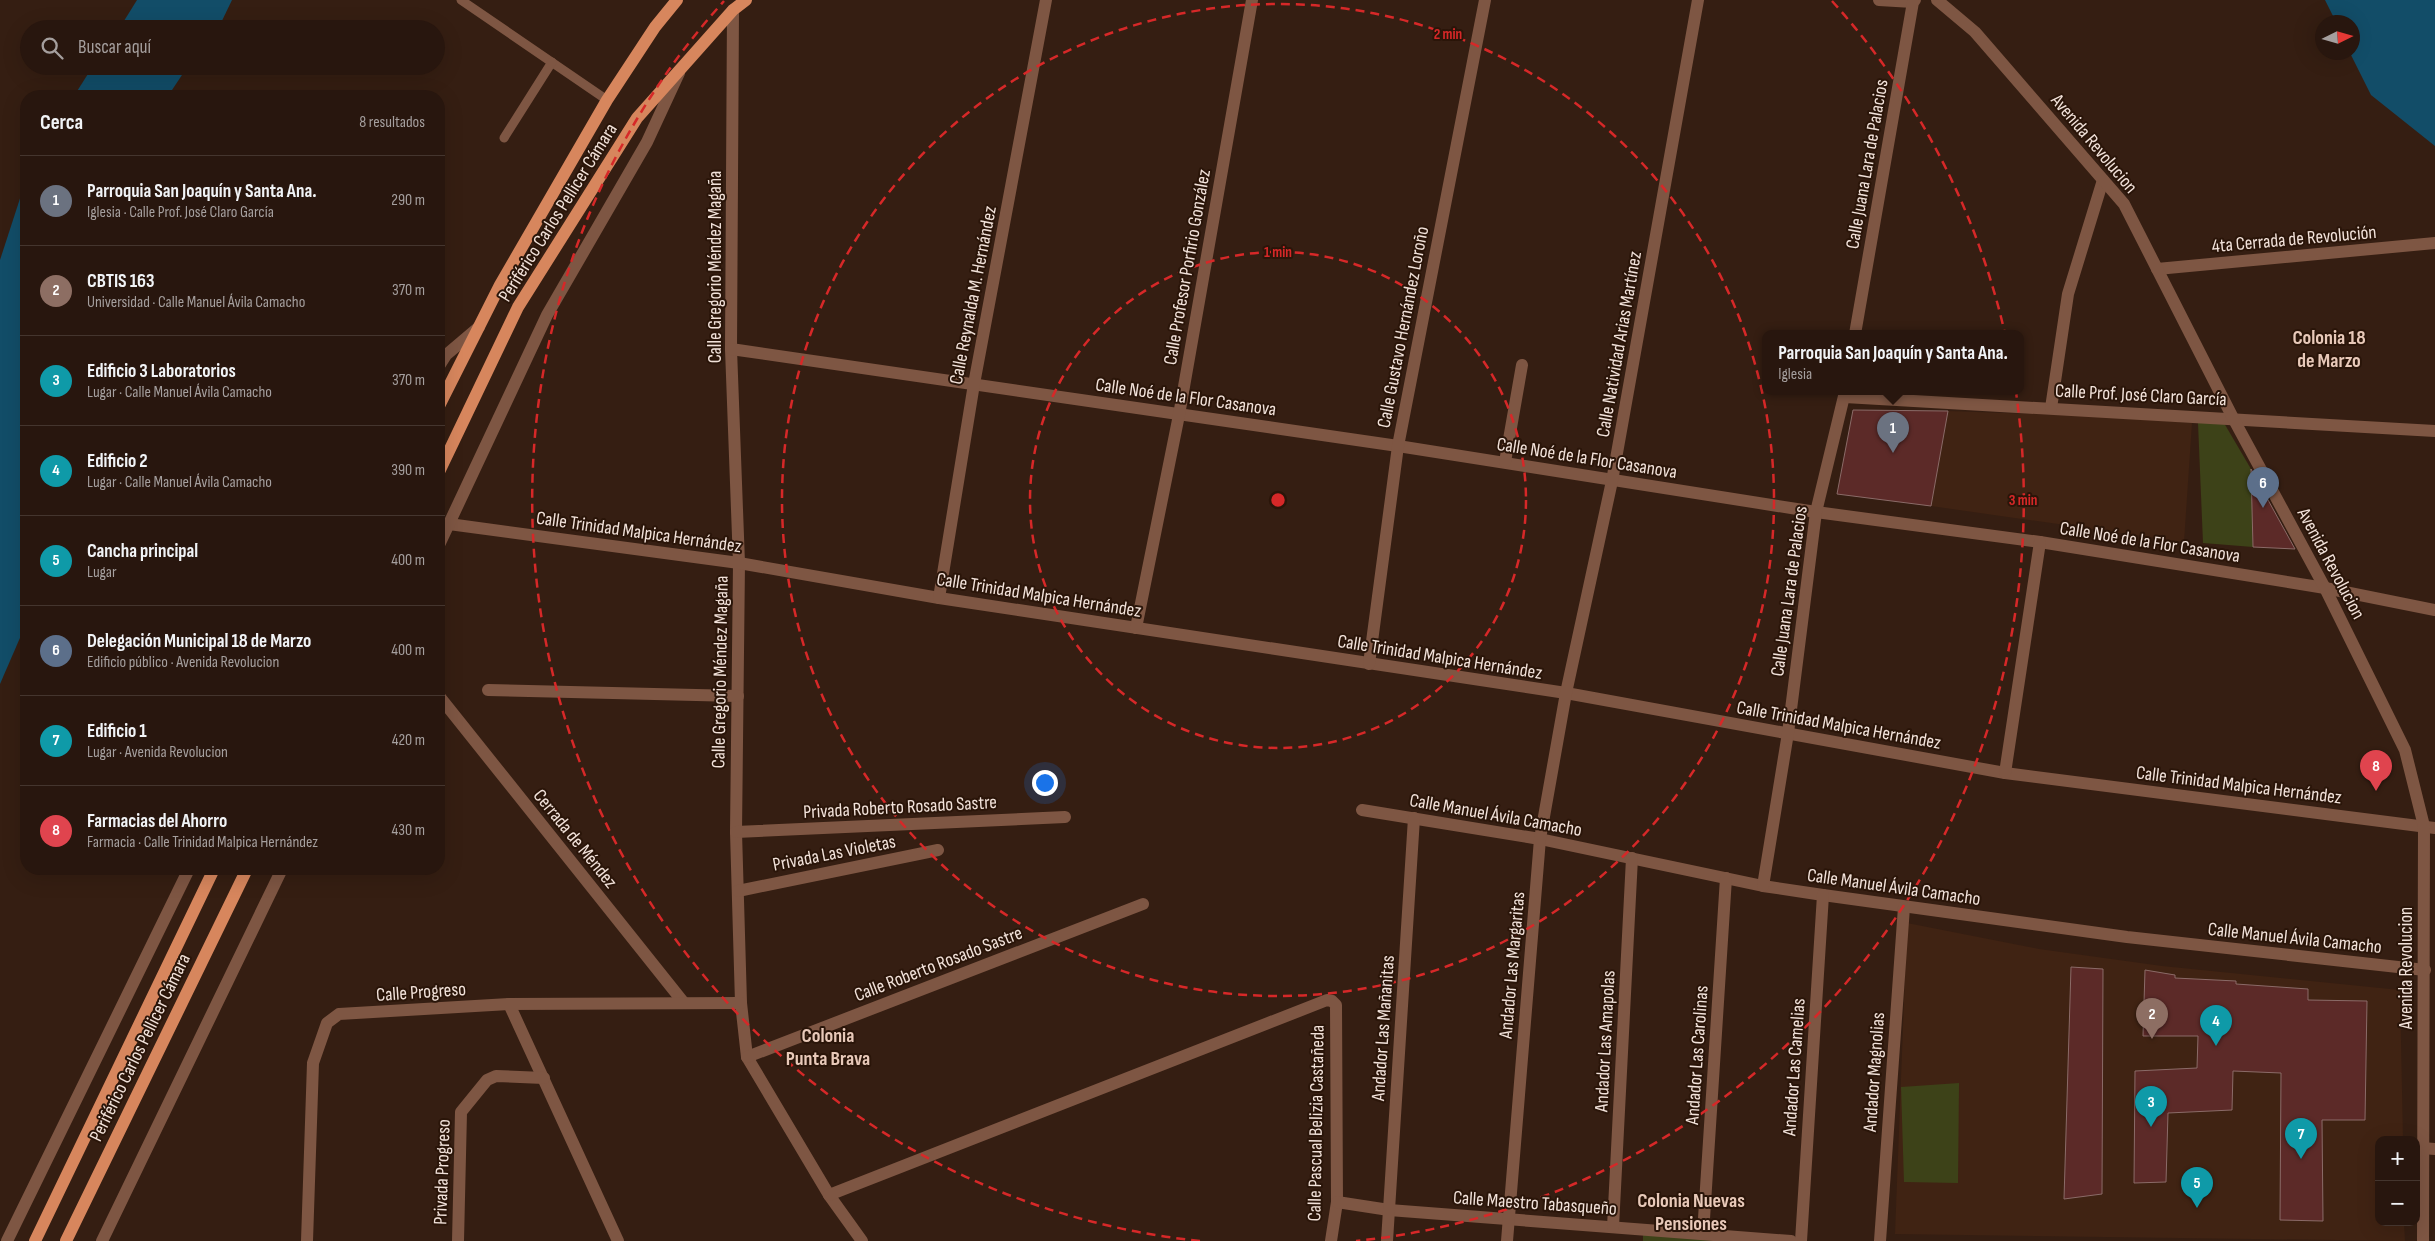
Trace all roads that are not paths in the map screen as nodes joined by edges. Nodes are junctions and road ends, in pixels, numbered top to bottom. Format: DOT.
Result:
graph roads {
  1 [pos="461,0"];
  2 [pos="677,0"];
  3 [pos="746,0"];
  4 [pos="1046,0"];
  5 [pos="1252,0"];
  6 [pos="1485,0"];
  7 [pos="1698,0"];
  8 [pos="1879,0"];
  9 [pos="1936,0"];
  10 [pos="1914,1"];
  11 [pos="736,5"];
  12 [pos="552,62"];
  13 [pos="679,73"];
  14 [pos="608,100"];
  15 [pos="504,138"];
  16 [pos="2103,180"];
  17 [pos="2435,243"];
  18 [pos="2157,269"];
  19 [pos="481,326"];
  20 [pos="1856,330"];
  21 [pos="731,349"];
  22 [pos="445,357"];
  23 [pos="1522,365"];
  24 [pos="974,384"];
  25 [pos="445,395"];
  26 [pos="1845,395"];
  27 [pos="1860,395"];
  28 [pos="2051,408"];
  29 [pos="1179,414"];
  30 [pos="2233,418"];
  31 [pos="2435,431"];
  32 [pos="1398,446"];
  33 [pos="445,459"];
  34 [pos="1505,462"];
  35 [pos="1612,481"];
  36 [pos="1816,512"];
  37 [pos="449,524"];
  38 [pos="445,532"];
  39 [pos="2040,542"];
  40 [pos="739,563"];
  41 [pos="2325,588"];
  42 [pos="939,598"];
  43 [pos="2435,610"];
  44 [pos="1136,628"];
  45 [pos="1369,664"];
  46 [pos="488,690"];
  47 [pos="1566,693"];
  48 [pos="738,696"];
  49 [pos="445,704"];
  50 [pos="1788,733"];
  51 [pos="2005,773"];
  52 [pos="1362,810"];
  53 [pos="1065,817"];
  54 [pos="1414,818"];
  55 [pos="2430,827"];
  56 [pos="736,832"];
  57 [pos="1540,840"];
  58 [pos="938,850"];
  59 [pos="1632,858"];
  60 [pos="186,875"];
  61 [pos="211,875"];
  62 [pos="243,875"];
  63 [pos="279,875"];
  64 [pos="1726,878"];
  65 [pos="1763,886"];
  66 [pos="738,890"];
  67 [pos="1823,894"];
  68 [pos="1144,904"];
  69 [pos="1904,907"];
  70 [pos="2425,970"];
  71 [pos="684,1003"];
  72 [pos="741,1003"];
  73 [pos="509,1004"];
  74 [pos="747,1057"];
  75 [pos="544,1078"];
  76 [pos="2429,1148"];
  77 [pos="829,1195"];
  78 [pos="1337,1202"];
  79 [pos="1389,1210"];
  80 [pos="1509,1218"];
  81 [pos="1613,1227"];
  82 [pos="1704,1234"];
  83 [pos="1643,1235"];
  84 [pos="7,1241"];
  85 [pos="35,1241"];
  86 [pos="66,1241"];
  87 [pos="102,1241"];
  88 [pos="307,1241"];
  89 [pos="458,1241"];
  90 [pos="618,1241"];
  91 [pos="862,1241"];
  92 [pos="1331,1241"];
  93 [pos="1387,1241"];
  94 [pos="1507,1241"];
  95 [pos="1790,1241"];
  96 [pos="1801,1241"];
  97 [pos="1880,1241"];
  98 [pos="2423,1241"];
  1 -- 12 [label="lane"];
  2 -- 14 [label="main road, Periférico Carlos Pellicer Cámara"];
  3 -- 11 [label="main road, Periférico Carlos Pellicer Cámara"];
  4 -- 24 [label="street, Calle Reynalda M. Hernández"];
  5 -- 29 [label="street, Calle Profesor Porfirio González"];
  6 -- 32 [label="street, Calle Gustavo Hernández Loroño"];
  7 -- 35 [label="street, Calle Natividad Arias Martínez"];
  8 -- 10 [label="street"];
  9 -- 16 [label="street, Avenida Revolucion"];
  10 -- 20 [label="street, Calle Juana Lara de Palacios"];
  11 -- 13 [label="main road, Periférico Carlos Pellicer Cámara"];
  11 -- 21 [label="street, Calle Gregorio Méndez Magaña"];
  12 -- 14 [label="lane"];
  12 -- 15 [label="lane"];
  13 -- 33 [label="main road, Periférico Carlos Pellicer Cámara"];
  13 -- 37 [label="street"];
  14 -- 19 [label="main road, Periférico Carlos Pellicer Cámara"];
  16 -- 18 [label="street, Avenida Revolucion"];
  16 -- 28 [label="street"];
  17 -- 18 [label="street, 4ta Cerrada de Revolución"];
  18 -- 30 [label="street, Avenida Revolucion"];
  19 -- 22 [label="street"];
  19 -- 25 [label="main road, Periférico Carlos Pellicer Cámara"];
  21 -- 24 [label="street, Calle Noé de la Flor Casanova"];
  21 -- 40 [label="street, Calle Gregorio Méndez Magaña"];
  23 -- 34 [label="street"];
  24 -- 29 [label="street, Calle Noé de la Flor Casanova"];
  24 -- 42 [label="street, Calle Reynalda M. Hernández"];
  26 -- 36 [label="street, Calle Juana Lara de Palacios"];
  27 -- 28 [label="street, Calle Prof. José Claro García"];
  28 -- 30 [label="street, Calle Prof. José Claro García"];
  29 -- 32 [label="street, Calle Noé de la Flor Casanova"];
  29 -- 44 [label="street, Calle Profesor Porfirio González"];
  30 -- 31 [label="street, Calle Prof. José Claro García"];
  30 -- 41 [label="street, Avenida Revolucion"];
  32 -- 34 [label="street, Calle Noé de la Flor Casanova"];
  32 -- 45 [label="street, Calle Gustavo Hernández Loroño"];
  34 -- 35 [label="street, Calle Noé de la Flor Casanova"];
  35 -- 36 [label="street, Calle Noé de la Flor Casanova"];
  35 -- 47 [label="street, Calle Natividad Arias Martínez"];
  36 -- 39 [label="street, Calle Noé de la Flor Casanova"];
  36 -- 50 [label="street, Calle Juana Lara de Palacios"];
  37 -- 38 [label="street"];
  37 -- 40 [label="street, Calle Trinidad Malpica Hernández"];
  39 -- 41 [label="street, Calle Noé de la Flor Casanova"];
  39 -- 51 [label="street"];
  40 -- 42 [label="street, Calle Trinidad Malpica Hernández"];
  40 -- 48 [label="street, Calle Gregorio Méndez Magaña"];
  41 -- 43 [label="street, Calle Noé de la Flor Casanova"];
  41 -- 55 [label="street, Avenida Revolucion"];
  42 -- 44 [label="street, Calle Trinidad Malpica Hernández"];
  44 -- 45 [label="street, Calle Trinidad Malpica Hernández"];
  45 -- 47 [label="street, Calle Trinidad Malpica Hernández"];
  46 -- 48 [label="street"];
  47 -- 50 [label="street, Calle Trinidad Malpica Hernández"];
  47 -- 57 [label="street, Andador Las Margaritas"];
  48 -- 56 [label="street, Calle Gregorio Méndez Magaña"];
  49 -- 71 [label="street, Cerrada de Méndez"];
  50 -- 51 [label="street, Calle Trinidad Malpica Hernández"];
  50 -- 65 [label="street, Calle Juana Lara de Palacios"];
  51 -- 55 [label="street, Calle Trinidad Malpica Hernández"];
  52 -- 54 [label="street, Calle Manuel Ávila Camacho"];
  53 -- 56 [label="street, Privada Roberto Rosado Sastre"];
  54 -- 57 [label="street, Calle Manuel Ávila Camacho"];
  54 -- 79 [label="street, Andador Las Mañanitas"];
  55 -- 70 [label="street, Avenida Revolucion"];
  56 -- 66 [label="street, Calle Gregorio Méndez Magaña"];
  57 -- 59 [label="street, Calle Manuel Ávila Camacho"];
  57 -- 80 [label="street, Andador Las Margaritas"];
  58 -- 66 [label="street, Privada Las Violetas"];
  59 -- 64 [label="street, Calle Manuel Ávila Camacho"];
  59 -- 81 [label="street, Andador Las Amapolas"];
  60 -- 84 [label="street"];
  61 -- 85 [label="main road, Periférico Carlos Pellicer Cámara"];
  62 -- 86 [label="main road, Periférico Carlos Pellicer Cámara"];
  63 -- 87 [label="street"];
  64 -- 65 [label="street, Calle Manuel Ávila Camacho"];
  64 -- 82 [label="street, Andador Las Carolinas"];
  65 -- 67 [label="street, Calle Manuel Ávila Camacho"];
  66 -- 72 [label="street, Calle Gregorio Méndez Magaña"];
  67 -- 69 [label="street, Calle Manuel Ávila Camacho"];
  67 -- 96 [label="street, Andador Las Camelias"];
  68 -- 74 [label="street, Calle Roberto Rosado Sastre"];
  69 -- 70 [label="street, Calle Manuel Ávila Camacho"];
  69 -- 97 [label="street, Andador Magnolias"];
  70 -- 76 [label="street, Avenida Revolucion"];
  71 -- 72 [label="street, Calle Progreso"];
  71 -- 73 [label="street, Calle Progreso"];
  72 -- 74 [label="street, Calle Gregorio Méndez Magaña"];
  73 -- 75 [label="street"];
  73 -- 88 [label="street, Calle Progreso"];
  74 -- 77 [label="street, Calle Gregorio Méndez Magaña"];
  75 -- 89 [label="street, Privada Progreso"];
  75 -- 90 [label="street"];
  76 -- 98 [label="street, Avenida Revolucion"];
  77 -- 78 [label="street, Calle Pascual Belizia Castañeda"];
  77 -- 91 [label="street, Calle Gregorio Méndez Magaña"];
  78 -- 79 [label="street, Calle Maestro Tabasqueño"];
  78 -- 92 [label="street, Calle Pascual Belizia Castañeda"];
  79 -- 80 [label="street, Calle Maestro Tabasqueño"];
  79 -- 93 [label="street, Andador Las Mañanitas"];
  80 -- 81 [label="street, Calle Maestro Tabasqueño"];
  80 -- 94 [label="street, Andador Las Margaritas"];
  81 -- 83 [label="street, Calle Maestro Tabasqueño"];
  82 -- 83 [label="street, Calle Maestro Tabasqueño"];
  82 -- 95 [label="street, Calle Maestro Tabasqueño"];
}
